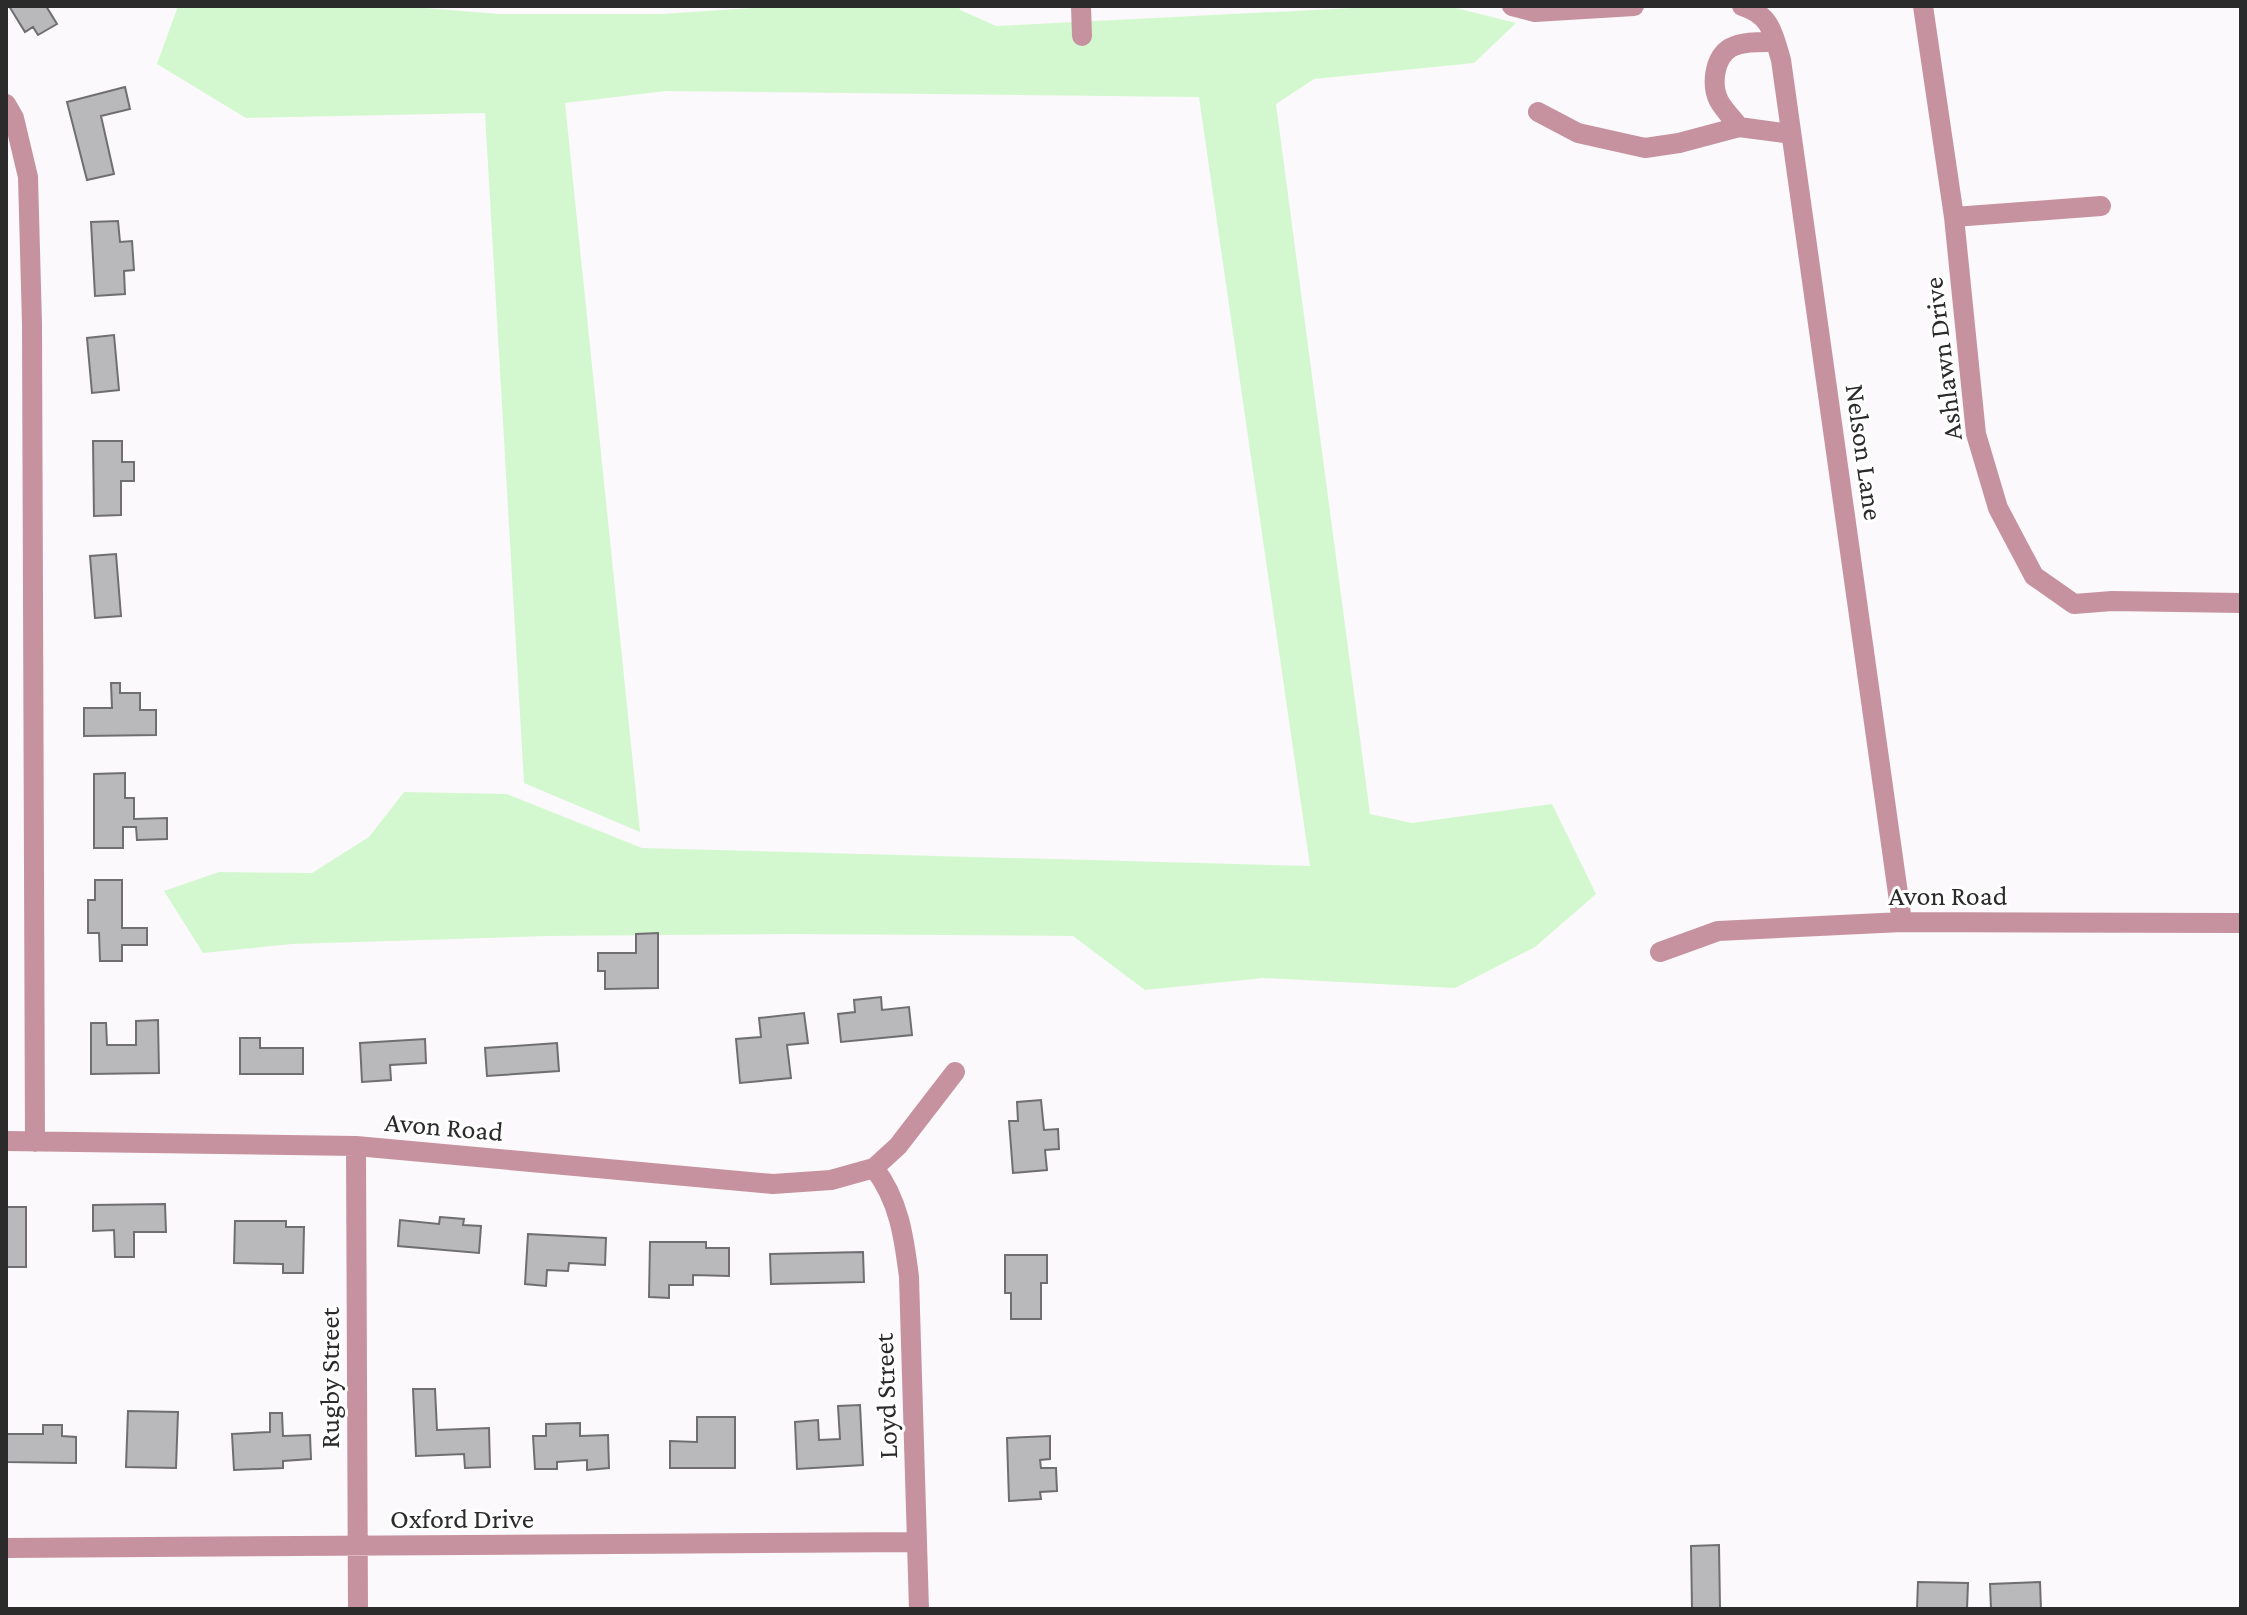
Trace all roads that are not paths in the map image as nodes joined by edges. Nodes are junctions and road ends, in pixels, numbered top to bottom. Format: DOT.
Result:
graph roads {
  1 [pos="1081,6"];
  2 [pos="1512,6"];
  3 [pos="1634,6"];
  4 [pos="1742,6"];
  5 [pos="1923,6"];
  6 [pos="1082,36"];
  7 [pos="1775,42"];
  8 [pos="6,104"];
  9 [pos="1538,112"];
  10 [pos="1739,127"];
  11 [pos="1791,134"];
  12 [pos="2101,206"];
  13 [pos="1954,217"];
  14 [pos="2241,603"];
  15 [pos="1902,922"];
  16 [pos="2241,923"];
  17 [pos="1660,952"];
  18 [pos="955,1072"];
  19 [pos="6,1141"];
  20 [pos="35,1142"];
  21 [pos="356,1146"];
  22 [pos="874,1168"];
  23 [pos="917,1542"];
  24 [pos="357,1547"];
  25 [pos="6,1548"];
  26 [pos="358,1609"];
  27 [pos="919,1609"];
  1 -- 6 [label="street"];
  2 -- 3 [label="street"];
  4 -- 7 [label="street, Nelson Lane"];
  5 -- 13 [label="street, Ashlawn Drive"];
  7 -- 10 [label="street"];
  7 -- 11 [label="street, Nelson Lane"];
  8 -- 20 [label="street"];
  9 -- 10 [label="street"];
  10 -- 11 [label="street"];
  11 -- 15 [label="street, Nelson Lane"];
  12 -- 13 [label="street"];
  13 -- 14 [label="street, Ashlawn Drive"];
  15 -- 16 [label="street, Avon Road"];
  15 -- 17 [label="street, Avon Road"];
  18 -- 22 [label="street, Avon Road"];
  19 -- 20 [label="street, Avon Road"];
  20 -- 21 [label="street, Avon Road"];
  21 -- 22 [label="street, Avon Road"];
  21 -- 24 [label="street, Rugby Street"];
  22 -- 23 [label="street, Loyd Street"];
  23 -- 24 [label="street, Oxford Drive"];
  23 -- 27 [label="street, Loyd Street"];
  24 -- 25 [label="street, Oxford Drive"];
  24 -- 26 [label="street, Rugby Street"];
}
